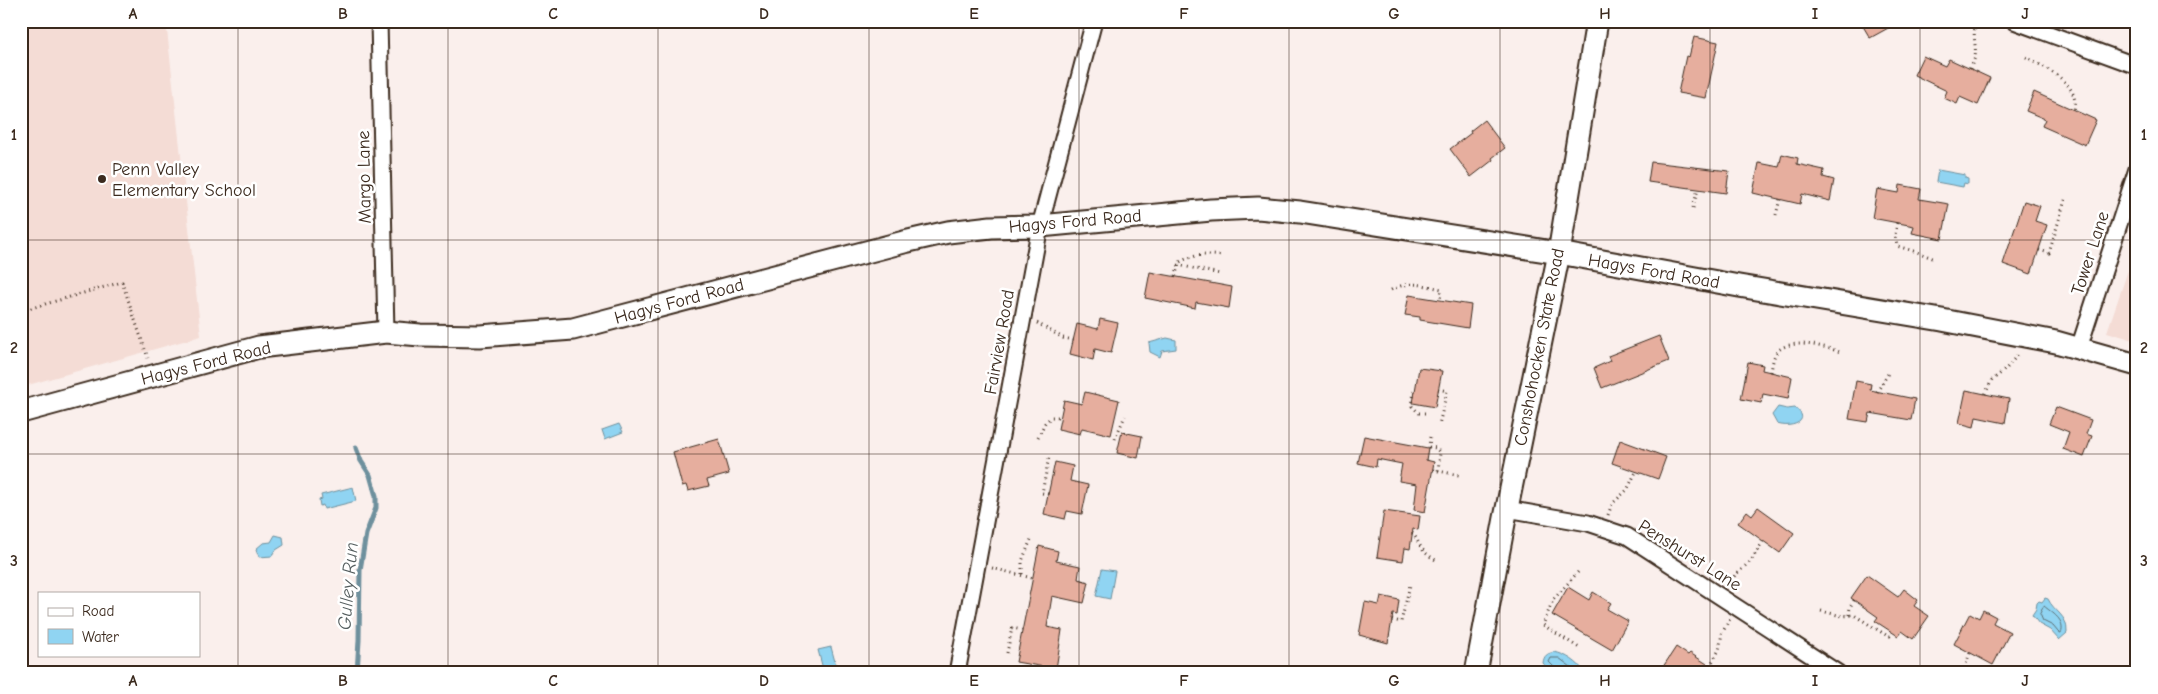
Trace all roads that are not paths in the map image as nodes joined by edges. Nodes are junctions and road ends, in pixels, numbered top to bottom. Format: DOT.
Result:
graph roads {
  1 [pos="379,21"];
  2 [pos="1094,21"];
  3 [pos="1597,21"];
  4 [pos="2014,21"];
  5 [pos="2137,66"];
  6 [pos="2137,169"];
  7 [pos="1040,226"];
  8 [pos="1559,253"];
  9 [pos="386,332"];
  10 [pos="2079,348"];
  11 [pos="2137,365"];
  12 [pos="21,412"];
  13 [pos="1507,509"];
  14 [pos="957,673"];
  15 [pos="1476,673"];
  16 [pos="1838,673"];
  1 -- 9 [label="street, Margo Lane"];
  2 -- 7 [label="street, Fairview Road"];
  3 -- 8 [label="street, Conshohocken State Road"];
  4 -- 5 [label="street"];
  6 -- 10 [label="street, Tower Lane"];
  7 -- 8 [label="street, Hagys Ford Road"];
  7 -- 9 [label="street, Hagys Ford Road"];
  7 -- 14 [label="street, Fairview Road"];
  8 -- 10 [label="street, Hagys Ford Road"];
  8 -- 13 [label="street, Conshohocken State Road"];
  9 -- 12 [label="street, Hagys Ford Road"];
  10 -- 11 [label="street, Hagys Ford Road"];
  13 -- 15 [label="street, Conshohocken State Road"];
  13 -- 16 [label="street, Penshurst Lane"];
}
